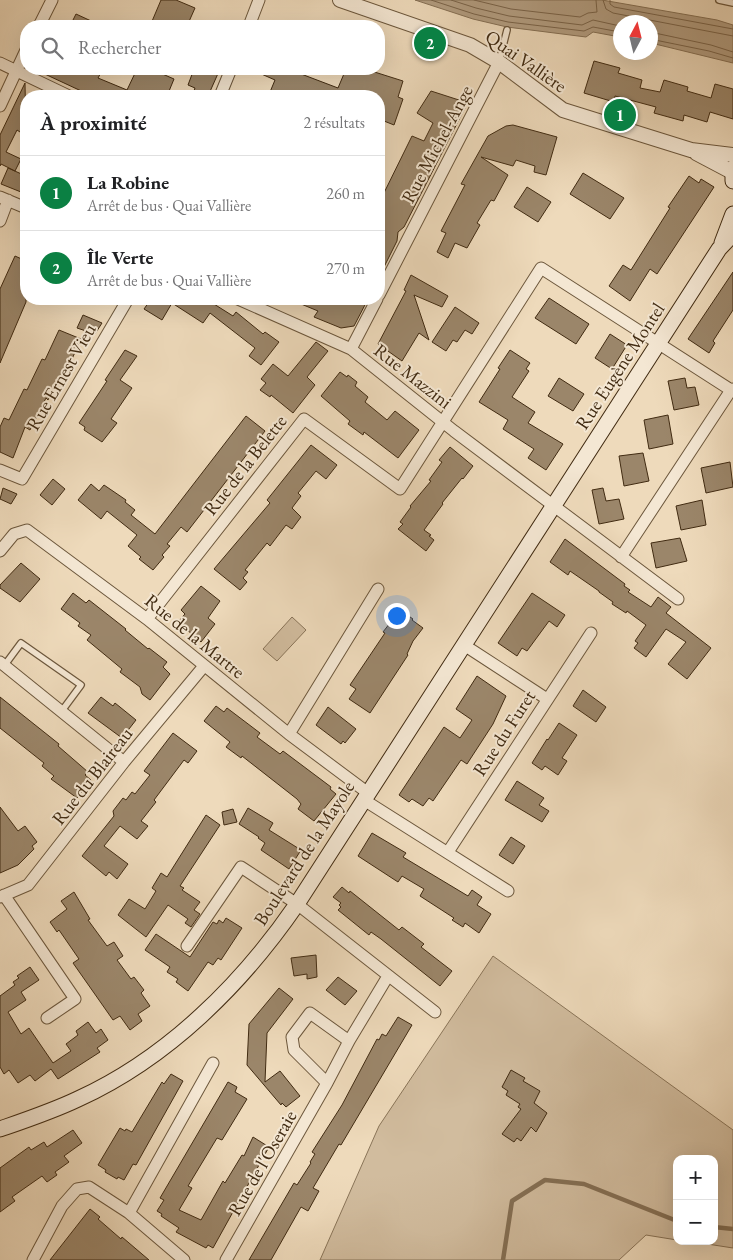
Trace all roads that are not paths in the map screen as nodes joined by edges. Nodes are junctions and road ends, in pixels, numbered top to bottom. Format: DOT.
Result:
graph roads {
  1 [pos="52,0"];
  2 [pos="340,0"];
  3 [pos="720,0"];
  4 [pos="733,4"];
  5 [pos="257,5"];
  6 [pos="42,20"];
  7 [pos="251,20"];
  8 [pos="508,30"];
  9 [pos="499,62"];
  10 [pos="0,63"];
  11 [pos="20,63"];
  12 [pos="16,71"];
  13 [pos="20,73"];
  14 [pos="24,75"];
  15 [pos="229,75"];
  16 [pos="56,90"];
  17 [pos="222,90"];
  18 [pos="0,106"];
  19 [pos="691,150"];
  20 [pos="733,155"];
  21 [pos="733,174"];
  22 [pos="4,198"];
  23 [pos="20,205"];
  24 [pos="733,214"];
  25 [pos="0,221"];
  26 [pos="733,234"];
  27 [pos="719,249"];
  28 [pos="385,283"];
  29 [pos="124,305"];
  30 [pos="252,305"];
  31 [pos="374,305"];
  32 [pos="659,343"];
  33 [pos="351,349"];
  34 [pos="732,390"];
  35 [pos="442,421"];
  36 [pos="0,470"];
  37 [pos="553,505"];
  38 [pos="0,550"];
  39 [pos="621,557"];
  40 [pos="378,589"];
  41 [pos="678,599"];
  42 [pos="147,619"];
  43 [pos="591,633"];
  44 [pos="464,645"];
  45 [pos="2,664"];
  46 [pos="204,666"];
  47 [pos="546,699"];
  48 [pos="61,712"];
  49 [pos="289,734"];
  50 [pos="124,762"];
  51 [pos="366,796"];
  52 [pos="448,852"];
  53 [pos="508,891"];
  54 [pos="2,896"];
  55 [pos="297,904"];
  56 [pos="187,946"];
  57 [pos="388,976"];
  58 [pos="435,1012"];
  59 [pos="47,1018"];
  60 [pos="349,1041"];
  61 [pos="213,1063"];
  62 [pos="328,1083"];
  63 [pos="0,1129"];
  64 [pos="129,1213"];
  65 [pos="33,1260"];
  66 [pos="184,1260"];
  67 [pos="226,1260"];
  1 -- 6 [label="street"];
  2 -- 9 [label="street, Quai Vallière"];
  3 -- 4 [label="lane"];
  5 -- 7 [label="street"];
  8 -- 9 [label="lane"];
  9 -- 19 [label="street, Quai Vallière"];
  9 -- 28 [label="street, Rue Michel-Ange"];
  10 -- 12 [label="street"];
  11 -- 12 [label="street"];
  12 -- 13 [label="street"];
  12 -- 18 [label="street"];
  14 -- 16 [label="street"];
  15 -- 17 [label="street"];
  19 -- 20 [label="street, Quai Vallière"];
  19 -- 21 [label="street, Quai Vallière"];
  22 -- 23 [label="street"];
  22 -- 25 [label="street"];
  24 -- 27 [label="main road, Rue Eugène Montel"];
  26 -- 27 [label="main road, Rue Eugène Montel"];
  27 -- 32 [label="main road, Rue Eugène Montel"];
  29 -- 36 [label="street, Rue Ernest Vieu"];
  30 -- 33 [label="street, Rue Mazzini"];
  31 -- 33 [label="street, Rue Michel-Ange"];
  32 -- 34 [label="street"];
  32 -- 35 [label="street"];
  32 -- 37 [label="main road, Rue Eugène Montel"];
  33 -- 35 [label="street, Rue Mazzini"];
  34 -- 39 [label="street"];
  35 -- 37 [label="street, Rue Mazzini"];
  35 -- 42 [label="street, Rue de la Belette"];
  37 -- 39 [label="street, Rue Mazzini"];
  37 -- 44 [label="main road, Boulevard de la Mayole"];
  38 -- 42 [label="street, Rue de la Martre"];
  39 -- 41 [label="street, Rue Mazzini"];
  40 -- 49 [label="street"];
  42 -- 46 [label="street, Rue de la Martre"];
  43 -- 47 [label="street, Rue du Furet"];
  44 -- 47 [label="street"];
  44 -- 51 [label="main road, Boulevard de la Mayole"];
  45 -- 48 [label="street"];
  45 -- 48 [label="lane"];
  46 -- 49 [label="street, Rue de la Martre"];
  46 -- 50 [label="street, Rue du Blaireau"];
  47 -- 52 [label="street, Rue du Furet"];
  48 -- 50 [label="street"];
  49 -- 51 [label="street, Rue de la Martre"];
  50 -- 54 [label="street, Rue du Blaireau"];
  51 -- 52 [label="street, Rue de la Martre"];
  51 -- 55 [label="main road, Boulevard de la Mayole"];
  52 -- 53 [label="street, Rue de la Martre"];
  54 -- 59 [label="street"];
  55 -- 56 [label="street"];
  55 -- 57 [label="street"];
  55 -- 63 [label="main road, Boulevard de la Mayole"];
  57 -- 58 [label="street"];
  57 -- 60 [label="street, Rue de l'Oseraie"];
  60 -- 62 [label="street, Rue de l'Oseraie"];
  60 -- 62 [label="street"];
  61 -- 64 [label="street"];
  62 -- 67 [label="street, Rue de l'Oseraie"];
  64 -- 65 [label="street"];
  64 -- 66 [label="street"];
}
